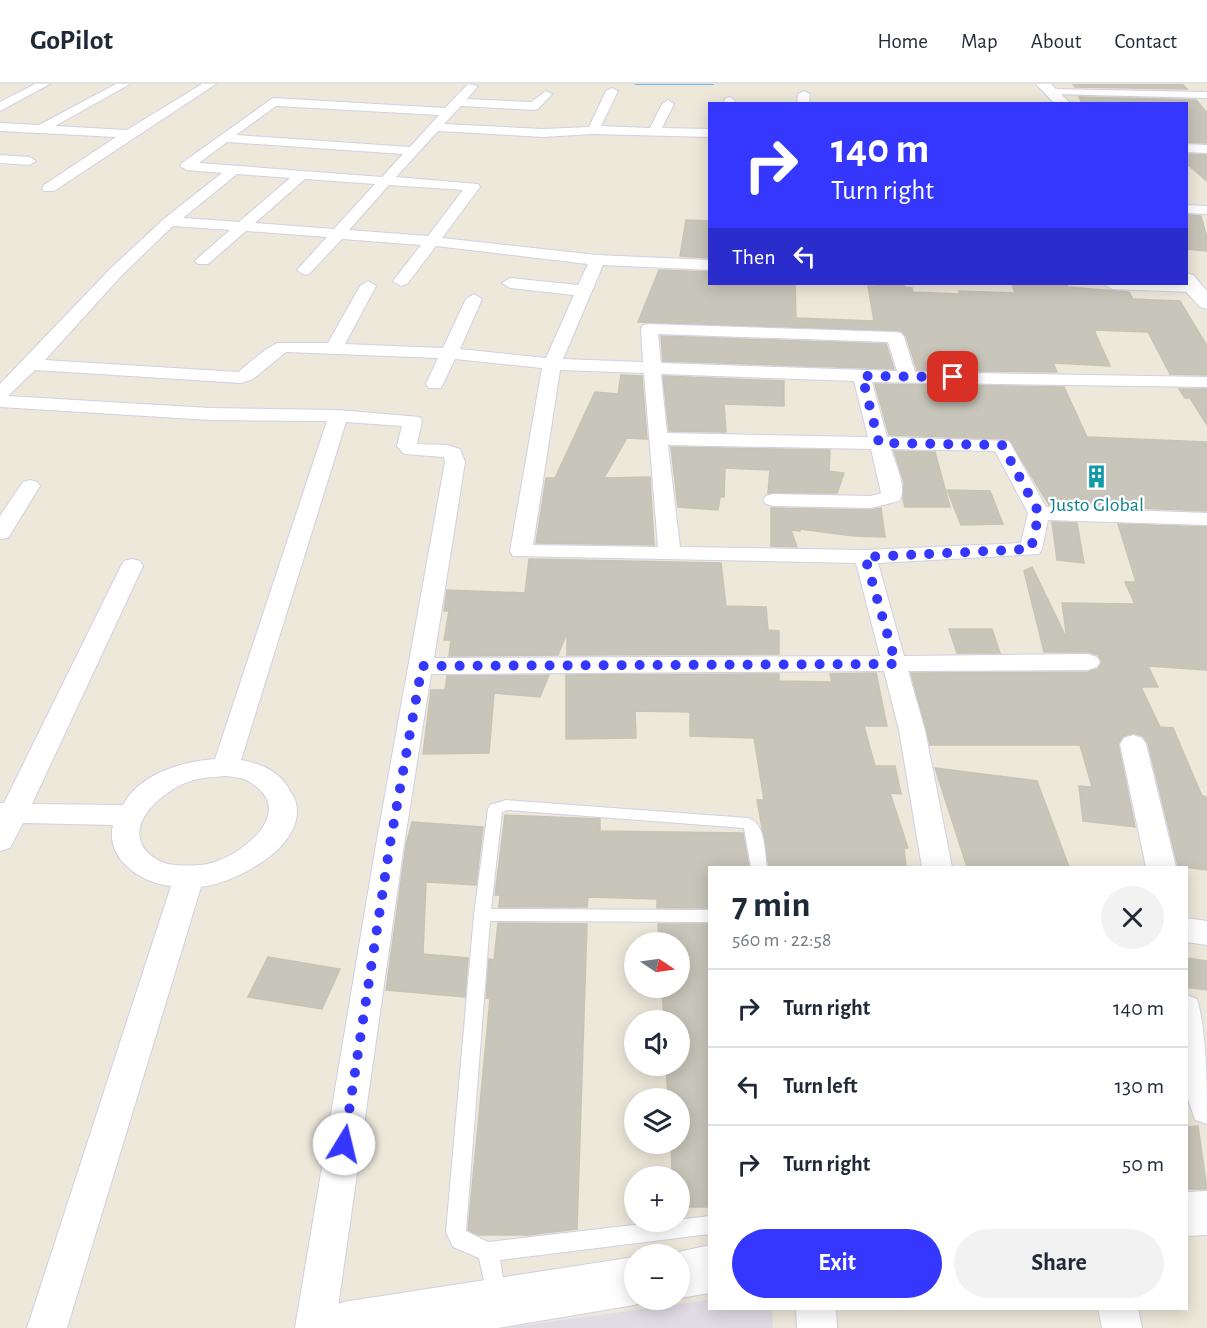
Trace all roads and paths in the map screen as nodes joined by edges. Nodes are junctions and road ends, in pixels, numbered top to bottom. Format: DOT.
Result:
graph roads {
  1 [pos="44,84"];
  2 [pos="124,84"];
  3 [pos="210,84"];
  4 [pos="472,86"];
  5 [pos="1048,88"];
  6 [pos="291,90"];
  7 [pos="612,91"];
  8 [pos="546,94"];
  9 [pos="1207,95"];
  10 [pos="273,102"];
  11 [pos="457,102"];
  12 [pos="1062,102"];
  13 [pos="668,104"];
  14 [pos="0,107"];
  15 [pos="374,109"];
  16 [pos="447,112"];
  17 [pos="0,127"];
  18 [pos="434,127"];
  19 [pos="43,129"];
  20 [pos="593,130"];
  21 [pos="653,133"];
  22 [pos="708,133"];
  23 [pos="129,134"];
  24 [pos="224,138"];
  25 [pos="335,145"];
  26 [pos="1188,148"];
  27 [pos="1207,149"];
  28 [pos="412,151"];
  29 [pos="0,159"];
  30 [pos="28,161"];
  31 [pos="234,170"];
  32 [pos="302,175"];
  33 [pos="385,181"];
  34 [pos="49,188"];
  35 [pos="1188,208"];
  36 [pos="1207,210"];
  37 [pos="171,221"];
  38 [pos="242,227"];
  39 [pos="340,234"];
  40 [pos="432,241"];
  41 [pos="597,260"];
  42 [pos="203,261"];
  43 [pos="708,265"];
  44 [pos="305,270"];
  45 [pos="401,281"];
  46 [pos="510,283"];
  47 [pos="1190,283"];
  48 [pos="368,286"];
  49 [pos="585,291"];
  50 [pos="474,299"];
  51 [pos="1207,303"];
  52 [pos="334,349"];
  53 [pos="450,353"];
  54 [pos="31,364"];
  55 [pos="552,364"];
  56 [pos="651,366"];
  57 [pos="862,376"];
  58 [pos="907,376"];
  59 [pos="1207,382"];
  60 [pos="435,384"];
  61 [pos="0,394"];
  62 [pos="0,401"];
  63 [pos="338,416"];
  64 [pos="659,439"];
  65 [pos="879,443"];
  66 [pos="30,486"];
  67 [pos="773,500"];
  68 [pos="1039,513"];
  69 [pos="1207,519"];
  70 [pos="0,533"];
  71 [pos="670,554"];
  72 [pos="865,557"];
  73 [pos="132,566"];
  74 [pos="1088,662"];
  75 [pos="896,664"];
  76 [pos="422,666"];
  77 [pos="1133,744"];
  78 [pos="226,767"];
  79 [pos="7,813"];
  80 [pos="130,815"];
  81 [pos="0,841"];
  82 [pos="759,866"];
  83 [pos="937,866"];
  84 [pos="1161,866"];
  85 [pos="189,877"];
  86 [pos="482,915"];
  87 [pos="708,916"];
  88 [pos="1188,930"];
  89 [pos="1207,933"];
  90 [pos="1188,1018"];
  91 [pos="1207,1109"];
  92 [pos="1207,1213"];
  93 [pos="1188,1214"];
  94 [pos="708,1225"];
  95 [pos="488,1252"];
  96 [pos="708,1269"];
  97 [pos="690,1272"];
  98 [pos="624,1284"];
  99 [pos="816,1310"];
  100 [pos="1118,1310"];
  101 [pos="498,1315"];
  102 [pos="47,1328"];
  103 [pos="315,1328"];
  104 [pos="343,1328"];
  105 [pos="817,1328"];
  106 [pos="1122,1328"];
  1 -- 14 [label="street"];
  2 -- 19 [label="street"];
  3 -- 23 [label="street"];
  4 -- 11 [label="street"];
  5 -- 9 [label="street"];
  5 -- 12 [label="street"];
  6 -- 10 [label="street"];
  7 -- 20 [label="street"];
  8 -- 11 [label="street"];
  10 -- 15 [label="street"];
  10 -- 24 [label="street"];
  11 -- 16 [label="street"];
  13 -- 21 [label="street"];
  15 -- 16 [label="street"];
  15 -- 25 [label="street"];
  16 -- 18 [label="street"];
  17 -- 19 [label="street"];
  18 -- 20 [label="street"];
  18 -- 28 [label="street"];
  19 -- 23 [label="street"];
  20 -- 21 [label="street"];
  21 -- 22 [label="street"];
  23 -- 34 [label="street"];
  24 -- 25 [label="street"];
  24 -- 31 [label="street"];
  25 -- 28 [label="street"];
  26 -- 27 [label="street"];
  28 -- 33 [label="street"];
  29 -- 30 [label="street"];
  31 -- 32 [label="street"];
  31 -- 37 [label="street"];
  32 -- 33 [label="street"];
  32 -- 38 [label="street"];
  33 -- 39 [label="street"];
  33 -- 40 [label="street"];
  35 -- 36 [label="street"];
  37 -- 38 [label="street"];
  37 -- 54 [label="street"];
  38 -- 39 [label="street"];
  38 -- 42 [label="street"];
  39 -- 40 [label="street"];
  39 -- 44 [label="street"];
  40 -- 41 [label="street"];
  40 -- 45 [label="street"];
  41 -- 43 [label="street"];
  41 -- 49 [label="street"];
  46 -- 49 [label="street"];
  47 -- 51 [label="street"];
  48 -- 52 [label="street"];
  49 -- 55 [label="street"];
  50 -- 53 [label="street"];
  52 -- 53 [label="street"];
  52 -- 54 [label="street"];
  53 -- 55 [label="street"];
  53 -- 60 [label="street"];
  54 -- 61 [label="street"];
  55 -- 56 [label="street"];
  55 -- 71 [label="street"];
  56 -- 57 [label="street"];
  56 -- 58 [label="street"];
  56 -- 64 [label="street"];
  57 -- 58 [label="street"];
  57 -- 65 [label="street"];
  58 -- 59 [label="street"];
  62 -- 63 [label="street"];
  63 -- 76 [label="street"];
  63 -- 78 [label="street"];
  64 -- 65 [label="street"];
  64 -- 71 [label="street"];
  65 -- 67 [label="street"];
  65 -- 68 [label="street"];
  66 -- 70 [label="street"];
  68 -- 69 [label="street"];
  68 -- 72 [label="street"];
  71 -- 72 [label="street"];
  72 -- 75 [label="street"];
  73 -- 79 [label="street"];
  74 -- 75 [label="street"];
  75 -- 76 [label="street"];
  75 -- 83 [label="street"];
  76 -- 103 [label="street"];
  77 -- 84 [label="street"];
  78 -- 80 [label="street"];
  78 -- 85 [label="street"];
  79 -- 80 [label="street"];
  79 -- 81 [label="street"];
  80 -- 85 [label="street"];
  82 -- 86 [label="lane"];
  85 -- 102 [label="street"];
  86 -- 87 [label="lane"];
  86 -- 95 [label="lane"];
  88 -- 89 [label="street"];
  90 -- 91 [label="street"];
  92 -- 93 [label="main road"];
  94 -- 95 [label="lane"];
  95 -- 101 [label="lane"];
  96 -- 97 [label="main road"];
  98 -- 101 [label="main road"];
  99 -- 105 [label="street"];
  100 -- 106 [label="street"];
  101 -- 104 [label="main road"];
}
